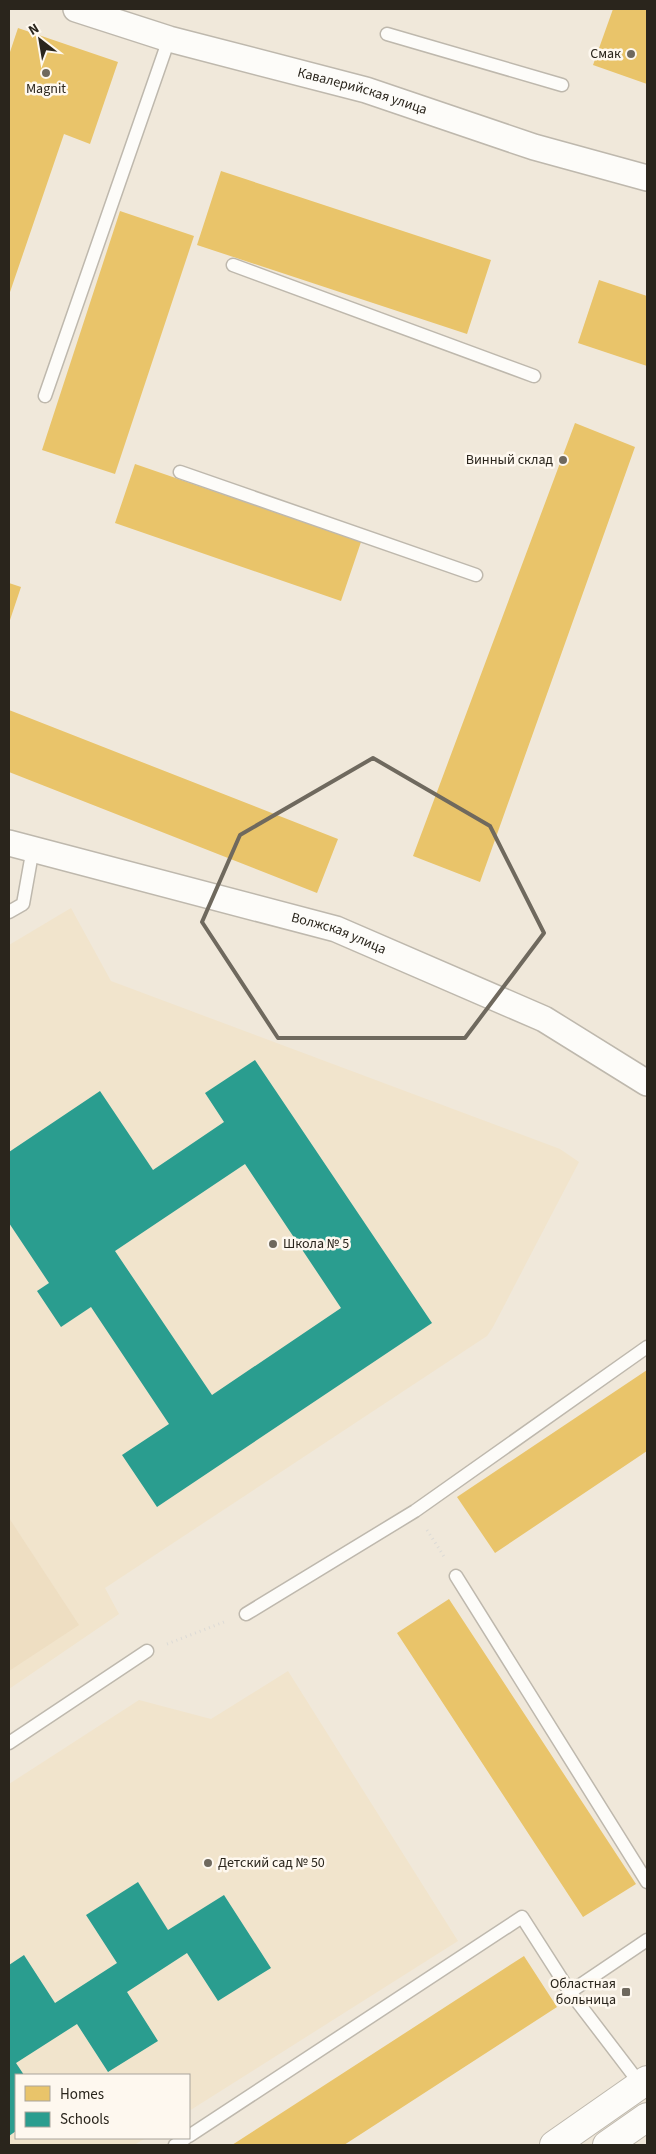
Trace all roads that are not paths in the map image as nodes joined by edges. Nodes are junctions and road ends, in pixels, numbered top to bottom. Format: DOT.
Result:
graph roads {
  1 [pos="76,9"];
  2 [pos="387,34"];
  3 [pos="169,39"];
  4 [pos="562,84"];
  5 [pos="647,178"];
  6 [pos="233,264"];
  7 [pos="534,376"];
  8 [pos="45,396"];
  9 [pos="180,472"];
  10 [pos="476,575"];
  11 [pos="9,843"];
  12 [pos="33,848"];
  13 [pos="9,912"];
  14 [pos="647,1083"];
  15 [pos="647,1347"];
  16 [pos="456,1576"];
  17 [pos="246,1614"];
  18 [pos="147,1651"];
  19 [pos="9,1743"];
  20 [pos="642,1862"];
  21 [pos="647,1882"];
  22 [pos="647,1940"];
  23 [pos="570,1992"];
  24 [pos="644,2082"];
  25 [pos="647,2117"];
  26 [pos="190,2136"];
  27 [pos="554,2145"];
  28 [pos="607,2145"];
  1 -- 3 [label="street, Кавалерийская улица"];
  2 -- 4 [label="lane"];
  3 -- 5 [label="street, Кавалерийская улица"];
  3 -- 8 [label="lane"];
  6 -- 7 [label="lane"];
  9 -- 10 [label="lane"];
  11 -- 12 [label="street, Волжская улица"];
  12 -- 13 [label="lane"];
  12 -- 14 [label="street, Волжская улица"];
  15 -- 17 [label="lane"];
  16 -- 20 [label="lane"];
  18 -- 19 [label="lane"];
  20 -- 21 [label="lane"];
  22 -- 23 [label="lane"];
  23 -- 24 [label="lane"];
  23 -- 26 [label="lane"];
  24 -- 27 [label="main road"];
  25 -- 28 [label="main road"];
}
